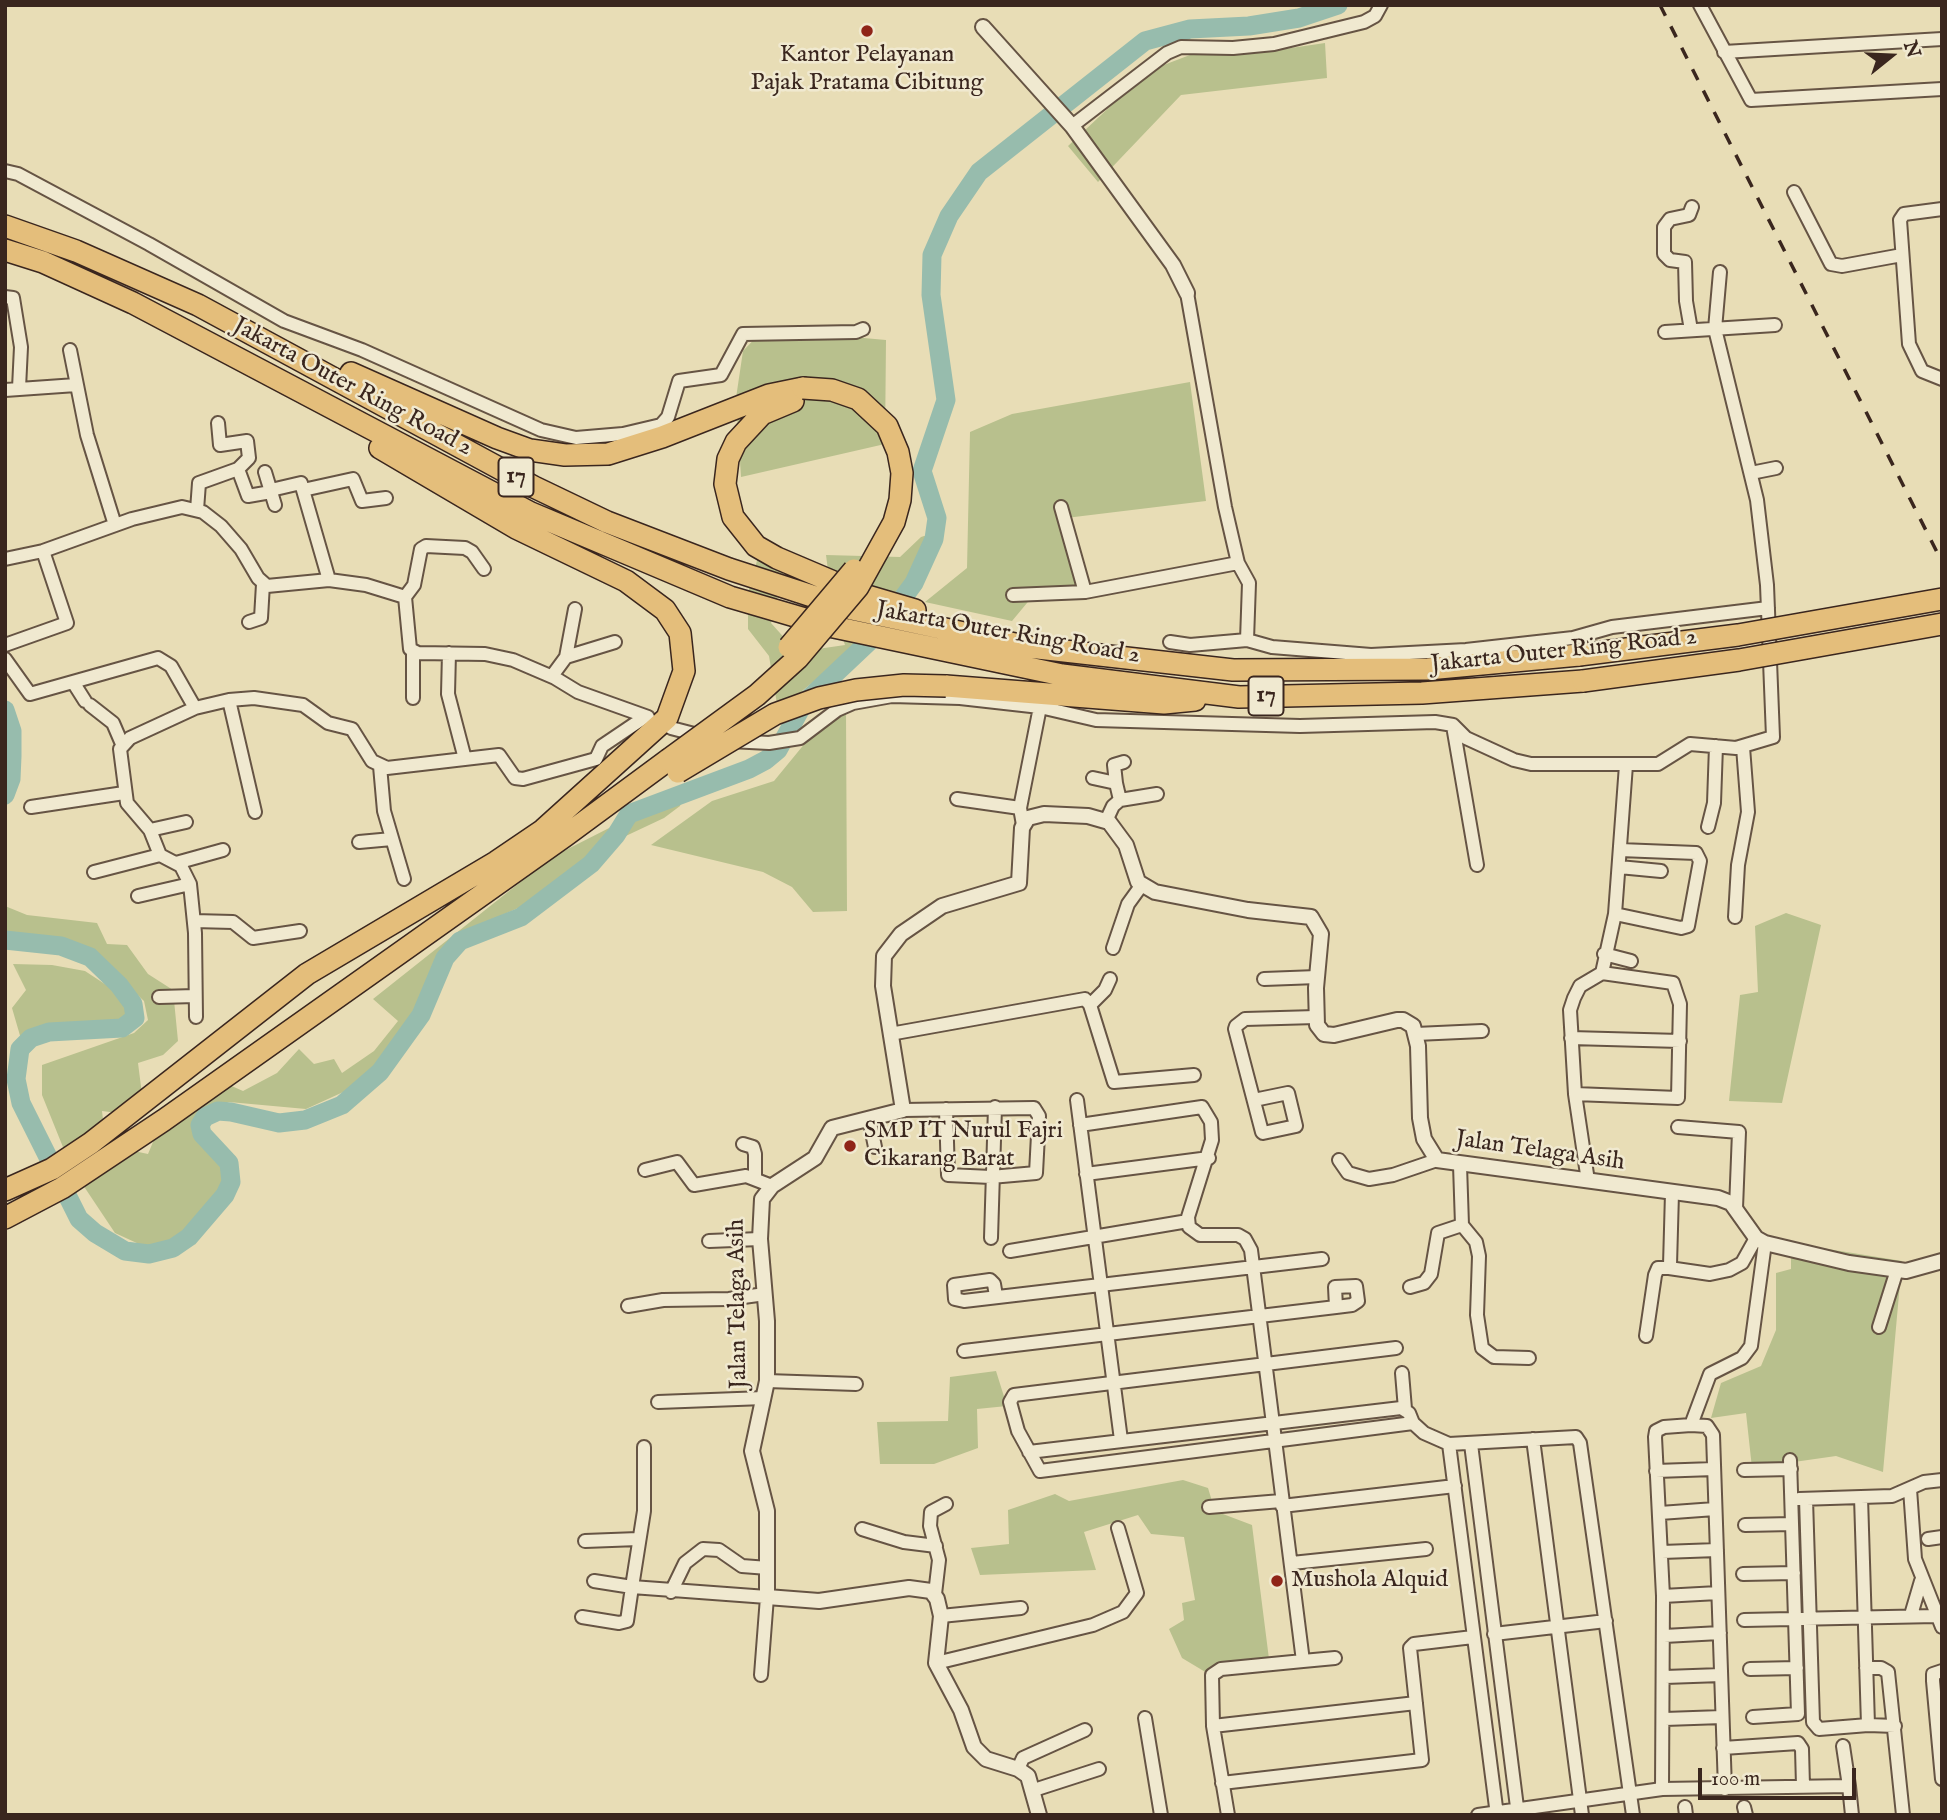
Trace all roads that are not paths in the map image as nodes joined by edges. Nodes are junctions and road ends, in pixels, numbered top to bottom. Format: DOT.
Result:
graph roads {
  1 [pos="1381,5"];
  2 [pos="1700,5"];
  3 [pos="983,27"];
  4 [pos="1942,39"];
  5 [pos="1724,52"];
  6 [pos="1942,89"];
  7 [pos="1069,122"];
  8 [pos="5,171"];
  9 [pos="1794,192"];
  10 [pos="1692,207"];
  11 [pos="1942,209"];
  12 [pos="5,226"];
  13 [pos="5,250"];
  14 [pos="1902,255"];
  15 [pos="1720,272"];
  16 [pos="1186,293"];
  17 [pos="5,297"];
  18 [pos="198,305"];
  19 [pos="1775,325"];
  20 [pos="863,329"];
  21 [pos="1714,329"];
  22 [pos="1692,330"];
  23 [pos="1665,332"];
  24 [pos="209,341"];
  25 [pos="70,349"];
  26 [pos="1942,379"];
  27 [pos="76,385"];
  28 [pos="12,389"];
  29 [pos="803,394"];
  30 [pos="218,423"];
  31 [pos="1776,468"];
  32 [pos="238,469"];
  33 [pos="265,471"];
  34 [pos="1751,473"];
  35 [pos="303,490"];
  36 [pos="272,496"];
  37 [pos="386,498"];
  38 [pos="1061,507"];
  39 [pos="197,510"];
  40 [pos="115,525"];
  41 [pos="43,551"];
  42 [pos="5,559"];
  43 [pos="1238,563"];
  44 [pos="484,569"];
  45 [pos="329,580"];
  46 [pos="263,584"];
  47 [pos="1085,592"];
  48 [pos="1013,595"];
  49 [pos="405,597"];
  50 [pos="1942,599"];
  51 [pos="858,602"];
  52 [pos="1768,608"];
  53 [pos="575,609"];
  54 [pos="249,622"];
  55 [pos="1942,624"];
  56 [pos="1247,640"];
  57 [pos="615,642"];
  58 [pos="1170,642"];
  59 [pos="5,645"];
  60 [pos="414,651"];
  61 [pos="449,653"];
  62 [pos="566,657"];
  63 [pos="5,659"];
  64 [pos="552,676"];
  65 [pos="72,682"];
  66 [pos="1239,697"];
  67 [pos="413,698"];
  68 [pos="229,699"];
  69 [pos="1040,707"];
  70 [pos="195,708"];
  71 [pos="1453,725"];
  72 [pos="671,728"];
  73 [pos="122,744"];
  74 [pos="1716,747"];
  75 [pos="1744,747"];
  76 [pos="466,759"];
  77 [pos="669,760"];
  78 [pos="1124,762"];
  79 [pos="1626,765"];
  80 [pos="380,766"];
  81 [pos="1093,778"];
  82 [pos="1116,783"];
  83 [pos="124,793"];
  84 [pos="1157,794"];
  85 [pos="957,799"];
  86 [pos="1120,800"];
  87 [pos="31,807"];
  88 [pos="1020,808"];
  89 [pos="255,812"];
  90 [pos="1106,821"];
  91 [pos="186,822"];
  92 [pos="1023,825"];
  93 [pos="1708,827"];
  94 [pos="544,829"];
  95 [pos="150,830"];
  96 [pos="392,839"];
  97 [pos="359,842"];
  98 [pos="223,850"];
  99 [pos="1620,850"];
  100 [pos="160,855"];
  101 [pos="176,863"];
  102 [pos="1478,865"];
  103 [pos="1619,867"];
  104 [pos="1661,871"];
  105 [pos="94,872"];
  106 [pos="404,879"];
  107 [pos="190,884"];
  108 [pos="1141,886"];
  109 [pos="138,896"];
  110 [pos="1615,914"];
  111 [pos="1735,917"];
  112 [pos="194,921"];
  113 [pos="300,931"];
  114 [pos="1113,948"];
  115 [pos="1604,954"];
  116 [pos="1631,961"];
  117 [pos="1602,973"];
  118 [pos="1317,977"];
  119 [pos="1110,979"];
  120 [pos="1264,979"];
  121 [pos="195,996"];
  122 [pos="159,997"];
  123 [pos="1090,1005"];
  124 [pos="197,1017"];
  125 [pos="1316,1017"];
  126 [pos="1482,1031"];
  127 [pos="890,1034"];
  128 [pos="1416,1034"];
  129 [pos="1571,1038"];
  130 [pos="1680,1041"];
  131 [pos="1194,1075"];
  132 [pos="1575,1094"];
  133 [pos="1077,1100"];
  134 [pos="1254,1100"];
  135 [pos="995,1107"];
  136 [pos="946,1109"];
  137 [pos="903,1110"];
  138 [pos="869,1118"];
  139 [pos="1080,1125"];
  140 [pos="1678,1127"];
  141 [pos="744,1144"];
  142 [pos="875,1147"];
  143 [pos="1209,1158"];
  144 [pos="1339,1160"];
  145 [pos="1437,1160"];
  146 [pos="1460,1165"];
  147 [pos="645,1170"];
  148 [pos="1086,1174"];
  149 [pos="991,1177"];
  150 [pos="755,1178"];
  151 [pos="1588,1181"];
  152 [pos="772,1186"];
  153 [pos="13,1187"];
  154 [pos="1672,1193"];
  155 [pos="1736,1208"];
  156 [pos="5,1218"];
  157 [pos="1188,1221"];
  158 [pos="1462,1225"];
  159 [pos="1096,1236"];
  160 [pos="991,1238"];
  161 [pos="760,1239"];
  162 [pos="1761,1240"];
  163 [pos="709,1241"];
  164 [pos="1010,1251"];
  165 [pos="1322,1259"];
  166 [pos="1942,1261"];
  167 [pos="1253,1268"];
  168 [pos="1669,1268"];
  169 [pos="1897,1270"];
  170 [pos="1103,1285"];
  171 [pos="1410,1287"];
  172 [pos="765,1294"];
  173 [pos="996,1296"];
  174 [pos="628,1306"];
  175 [pos="1336,1307"];
  176 [pos="1259,1316"];
  177 [pos="1879,1327"];
  178 [pos="1107,1334"];
  179 [pos="1646,1336"];
  180 [pos="1396,1348"];
  181 [pos="964,1351"];
  182 [pos="1529,1357"];
  183 [pos="1265,1362"];
  184 [pos="1402,1373"];
  185 [pos="767,1381"];
  186 [pos="1114,1383"];
  187 [pos="856,1384"];
  188 [pos="764,1398"];
  189 [pos="658,1402"];
  190 [pos="1405,1409"];
  191 [pos="1272,1422"];
  192 [pos="1413,1423"];
  193 [pos="1691,1425"];
  194 [pos="1274,1439"];
  195 [pos="1533,1439"];
  196 [pos="1121,1440"];
  197 [pos="1449,1444"];
  198 [pos="1471,1444"];
  199 [pos="644,1447"];
  200 [pos="1029,1452"];
  201 [pos="1714,1469"];
  202 [pos="1744,1470"];
  203 [pos="1656,1471"];
  204 [pos="1942,1480"];
  205 [pos="1455,1486"];
  206 [pos="1910,1489"];
  207 [pos="1861,1497"];
  208 [pos="1806,1499"];
  209 [pos="1792,1500"];
  210 [pos="1282,1503"];
  211 [pos="946,1504"];
  212 [pos="1209,1507"];
  213 [pos="1716,1509"];
  214 [pos="1660,1513"];
  215 [pos="1792,1524"];
  216 [pos="1745,1525"];
  217 [pos="1118,1528"];
  218 [pos="862,1529"];
  219 [pos="1942,1537"];
  220 [pos="638,1539"];
  221 [pos="1928,1539"];
  222 [pos="585,1541"];
  223 [pos="936,1546"];
  224 [pos="1426,1549"];
  225 [pos="1717,1550"];
  226 [pos="1662,1552"];
  227 [pos="1292,1563"];
  228 [pos="768,1568"];
  229 [pos="1794,1573"];
  230 [pos="1744,1574"];
  231 [pos="594,1581"];
  232 [pos="1922,1581"];
  233 [pos="632,1587"];
  234 [pos="671,1592"];
  235 [pos="1718,1593"];
  236 [pos="934,1594"];
  237 [pos="1663,1596"];
  238 [pos="767,1597"];
  239 [pos="1021,1608"];
  240 [pos="1910,1615"];
  241 [pos="941,1616"];
  242 [pos="582,1617"];
  243 [pos="1863,1617"];
  244 [pos="1810,1618"];
  245 [pos="1795,1619"];
  246 [pos="1744,1620"];
  247 [pos="1606,1621"];
  248 [pos="1939,1621"];
  249 [pos="1557,1627"];
  250 [pos="1720,1633"];
  251 [pos="1494,1634"];
  252 [pos="1664,1636"];
  253 [pos="1473,1637"];
  254 [pos="1335,1658"];
  255 [pos="1303,1661"];
  256 [pos="936,1663"];
  257 [pos="1797,1668"];
  258 [pos="1866,1668"];
  259 [pos="1750,1670"];
  260 [pos="1942,1671"];
  261 [pos="761,1675"];
  262 [pos="1721,1675"];
  263 [pos="1665,1677"];
  264 [pos="1416,1703"];
  265 [pos="1722,1717"];
  266 [pos="1753,1717"];
  267 [pos="1145,1718"];
  268 [pos="1665,1719"];
  269 [pos="1868,1725"];
  270 [pos="1213,1726"];
  271 [pos="1895,1726"];
  272 [pos="1085,1730"];
  273 [pos="1843,1746"];
  274 [pos="1723,1748"];
  275 [pos="1018,1769"];
  276 [pos="1099,1769"];
  277 [pos="1942,1779"];
  278 [pos="1222,1783"];
  279 [pos="1803,1786"];
  280 [pos="1849,1786"];
  281 [pos="1662,1789"];
  282 [pos="1725,1789"];
  283 [pos="1034,1790"];
  284 [pos="1630,1794"];
  285 [pos="1580,1801"];
  286 [pos="1518,1812"];
  287 [pos="1496,1814"];
  288 [pos="1039,1815"];
  289 [pos="1160,1815"];
  290 [pos="1228,1815"];
  291 [pos="1478,1815"];
  292 [pos="1582,1815"];
  293 [pos="1633,1815"];
  294 [pos="1852,1815"];
  295 [pos="1903,1815"];
  1 -- 7 [label="street"];
  2 -- 5 [label="street"];
  3 -- 7 [label="street"];
  4 -- 5 [label="street"];
  5 -- 6 [label="street"];
  7 -- 16 [label="street"];
  8 -- 20 [label="street"];
  9 -- 14 [label="street"];
  10 -- 22 [label="street"];
  11 -- 14 [label="street"];
  12 -- 18 [label="highway, Jakarta Outer Ring Road 2 / 17"];
  13 -- 24 [label="highway, 17"];
  14 -- 26 [label="street"];
  15 -- 21 [label="street"];
  16 -- 43 [label="street"];
  17 -- 28 [label="street"];
  18 -- 29 [label="highway"];
  18 -- 51 [label="highway, Jakarta Outer Ring Road 2 / 17"];
  19 -- 21 [label="street"];
  21 -- 22 [label="street"];
  21 -- 34 [label="street"];
  22 -- 23 [label="street"];
  24 -- 66 [label="highway, Jakarta Outer Ring Road 2 / 17"];
  24 -- 94 [label="highway"];
  25 -- 27 [label="street"];
  27 -- 28 [label="street"];
  27 -- 40 [label="street"];
  29 -- 51 [label="highway"];
  29 -- 77 [label="highway, bridge"];
  30 -- 32 [label="street"];
  31 -- 34 [label="street"];
  32 -- 36 [label="street"];
  32 -- 39 [label="street"];
  33 -- 36 [label="street"];
  34 -- 52 [label="street"];
  35 -- 36 [label="street"];
  35 -- 37 [label="street"];
  35 -- 45 [label="street"];
  38 -- 47 [label="street"];
  39 -- 40 [label="street"];
  39 -- 46 [label="street"];
  40 -- 41 [label="street"];
  41 -- 42 [label="street"];
  41 -- 59 [label="street"];
  43 -- 47 [label="street"];
  43 -- 56 [label="street"];
  44 -- 49 [label="street"];
  45 -- 46 [label="street"];
  45 -- 49 [label="street"];
  46 -- 54 [label="street"];
  47 -- 48 [label="street"];
  49 -- 60 [label="street"];
  50 -- 51 [label="highway, Jakarta Outer Ring Road 2 / 17, bridge"];
  52 -- 56 [label="street"];
  52 -- 75 [label="street"];
  53 -- 62 [label="street"];
  55 -- 66 [label="highway, Jakarta Outer Ring Road 2 / 17, bridge"];
  56 -- 58 [label="street"];
  57 -- 62 [label="street"];
  60 -- 61 [label="street"];
  60 -- 67 [label="street"];
  61 -- 64 [label="street"];
  61 -- 76 [label="street"];
  62 -- 64 [label="street"];
  63 -- 65 [label="street"];
  64 -- 76 [label="street"];
  65 -- 70 [label="street"];
  65 -- 73 [label="street"];
  66 -- 77 [label="highway, bridge"];
  68 -- 70 [label="street"];
  68 -- 80 [label="street"];
  68 -- 89 [label="street"];
  69 -- 71 [label="street"];
  69 -- 72 [label="street"];
  69 -- 88 [label="street"];
  70 -- 73 [label="street"];
  71 -- 79 [label="street"];
  71 -- 102 [label="street"];
  73 -- 83 [label="street"];
  74 -- 75 [label="street"];
  74 -- 79 [label="street"];
  74 -- 93 [label="street"];
  75 -- 111 [label="street"];
  76 -- 80 [label="street"];
  77 -- 94 [label="highway"];
  77 -- 156 [label="highway"];
  78 -- 82 [label="street"];
  79 -- 99 [label="street"];
  80 -- 96 [label="street"];
  81 -- 82 [label="street"];
  82 -- 86 [label="street"];
  83 -- 87 [label="street"];
  83 -- 95 [label="street"];
  84 -- 86 [label="street"];
  85 -- 88 [label="street"];
  86 -- 90 [label="street"];
  88 -- 92 [label="street"];
  90 -- 92 [label="street"];
  90 -- 108 [label="street"];
  91 -- 95 [label="street"];
  92 -- 127 [label="street"];
  94 -- 153 [label="highway"];
  95 -- 100 [label="street"];
  96 -- 97 [label="street"];
  96 -- 106 [label="street"];
  98 -- 101 [label="street"];
  99 -- 103 [label="street"];
  99 -- 110 [label="street"];
  100 -- 101 [label="street"];
  100 -- 105 [label="street"];
  101 -- 107 [label="street"];
  103 -- 104 [label="street"];
  103 -- 110 [label="street"];
  107 -- 109 [label="street"];
  107 -- 112 [label="street"];
  108 -- 114 [label="street"];
  108 -- 118 [label="street"];
  110 -- 115 [label="street"];
  112 -- 113 [label="street"];
  112 -- 121 [label="street"];
  115 -- 116 [label="street"];
  115 -- 117 [label="street"];
  117 -- 129 [label="street"];
  117 -- 130 [label="street"];
  118 -- 120 [label="street"];
  118 -- 125 [label="street"];
  119 -- 123 [label="street"];
  121 -- 122 [label="street"];
  121 -- 124 [label="street"];
  123 -- 127 [label="street"];
  123 -- 131 [label="street"];
  125 -- 128 [label="street"];
  125 -- 134 [label="street"];
  126 -- 128 [label="street"];
  127 -- 137 [label="street"];
  128 -- 145 [label="street, Jalan Telaga Asih"];
  129 -- 130 [label="street"];
  129 -- 132 [label="street"];
  130 -- 132 [label="street"];
  132 -- 151 [label="street"];
  133 -- 139 [label="street"];
  135 -- 136 [label="street"];
  135 -- 149 [label="street"];
  135 -- 149 [label="street"];
  136 -- 137 [label="street"];
  136 -- 149 [label="street"];
  137 -- 138 [label="street"];
  138 -- 142 [label="street"];
  138 -- 152 [label="street"];
  139 -- 143 [label="street"];
  139 -- 148 [label="street"];
  140 -- 155 [label="street"];
  141 -- 150 [label="street"];
  143 -- 148 [label="street"];
  143 -- 157 [label="street"];
  144 -- 145 [label="street"];
  145 -- 146 [label="street, Jalan Telaga Asih"];
  146 -- 151 [label="street, Jalan Telaga Asih"];
  146 -- 158 [label="street"];
  147 -- 150 [label="street"];
  148 -- 159 [label="street"];
  149 -- 160 [label="street"];
  150 -- 152 [label="street"];
  151 -- 154 [label="street, Jalan Telaga Asih"];
  152 -- 161 [label="street, Jalan Telaga Asih"];
  154 -- 155 [label="street, Jalan Telaga Asih"];
  154 -- 168 [label="street"];
  155 -- 162 [label="street"];
  157 -- 159 [label="street"];
  157 -- 167 [label="street"];
  158 -- 171 [label="street"];
  158 -- 182 [label="street"];
  159 -- 164 [label="street"];
  159 -- 170 [label="street"];
  161 -- 163 [label="street"];
  161 -- 172 [label="street, Jalan Telaga Asih"];
  162 -- 168 [label="street"];
  162 -- 169 [label="street"];
  162 -- 193 [label="street"];
  165 -- 167 [label="street"];
  166 -- 169 [label="street"];
  167 -- 170 [label="street"];
  167 -- 176 [label="street"];
  168 -- 179 [label="street"];
  169 -- 177 [label="street"];
  170 -- 173 [label="street"];
  170 -- 178 [label="street"];
  172 -- 174 [label="street"];
  172 -- 185 [label="street, Jalan Telaga Asih"];
  175 -- 176 [label="street"];
  176 -- 178 [label="street"];
  176 -- 183 [label="street"];
  178 -- 181 [label="street"];
  178 -- 186 [label="street"];
  180 -- 183 [label="street"];
  183 -- 186 [label="street"];
  183 -- 191 [label="street"];
  184 -- 190 [label="street"];
  185 -- 187 [label="street"];
  185 -- 188 [label="street, Jalan Telaga Asih"];
  186 -- 196 [label="street"];
  186 -- 200 [label="street"];
  188 -- 189 [label="street"];
  188 -- 228 [label="street, Jalan Telaga Asih"];
  190 -- 191 [label="street"];
  190 -- 192 [label="street"];
  191 -- 194 [label="street"];
  191 -- 196 [label="street"];
  192 -- 194 [label="street"];
  192 -- 197 [label="street"];
  193 -- 201 [label="street"];
  193 -- 203 [label="street"];
  194 -- 200 [label="street"];
  194 -- 210 [label="street"];
  195 -- 198 [label="street"];
  195 -- 247 [label="street"];
  195 -- 249 [label="street"];
  196 -- 200 [label="street"];
  197 -- 198 [label="street"];
  197 -- 205 [label="street"];
  198 -- 251 [label="street"];
  199 -- 220 [label="street"];
  201 -- 203 [label="street"];
  201 -- 213 [label="street"];
  202 -- 209 [label="street"];
  203 -- 214 [label="street"];
  204 -- 206 [label="street"];
  205 -- 210 [label="street"];
  205 -- 253 [label="street"];
  206 -- 207 [label="street"];
  206 -- 232 [label="street"];
  207 -- 208 [label="street"];
  207 -- 243 [label="street"];
  208 -- 209 [label="street"];
  208 -- 244 [label="street"];
  209 -- 215 [label="street"];
  210 -- 212 [label="street"];
  210 -- 227 [label="street"];
  211 -- 223 [label="street"];
  213 -- 214 [label="street"];
  213 -- 225 [label="street"];
  214 -- 226 [label="street"];
  215 -- 216 [label="street"];
  215 -- 229 [label="street"];
  217 -- 256 [label="street"];
  218 -- 223 [label="street"];
  219 -- 221 [label="street"];
  220 -- 222 [label="street"];
  220 -- 233 [label="street"];
  223 -- 236 [label="street"];
  224 -- 227 [label="street"];
  225 -- 226 [label="street"];
  225 -- 235 [label="street"];
  226 -- 237 [label="street"];
  227 -- 255 [label="street"];
  228 -- 234 [label="street"];
  228 -- 238 [label="street, Jalan Telaga Asih"];
  229 -- 230 [label="street"];
  229 -- 245 [label="street"];
  231 -- 233 [label="street"];
  232 -- 240 [label="street"];
  232 -- 248 [label="street"];
  233 -- 234 [label="street"];
  233 -- 242 [label="street"];
  234 -- 238 [label="street"];
  235 -- 237 [label="street"];
  235 -- 250 [label="street"];
  236 -- 238 [label="street"];
  236 -- 241 [label="street"];
  237 -- 252 [label="street"];
  238 -- 261 [label="street"];
  239 -- 241 [label="street"];
  240 -- 243 [label="street"];
  240 -- 248 [label="street"];
  241 -- 256 [label="street"];
  243 -- 244 [label="street"];
  243 -- 258 [label="street"];
  244 -- 245 [label="street"];
  244 -- 269 [label="street"];
  245 -- 246 [label="street"];
  245 -- 257 [label="street"];
  247 -- 249 [label="street"];
  247 -- 284 [label="street"];
  249 -- 251 [label="street"];
  249 -- 285 [label="street"];
  250 -- 252 [label="street"];
  250 -- 262 [label="street"];
  251 -- 286 [label="street"];
  252 -- 263 [label="street"];
  253 -- 264 [label="street"];
  253 -- 287 [label="street"];
  254 -- 255 [label="street"];
  255 -- 270 [label="street"];
  256 -- 275 [label="street"];
  257 -- 259 [label="street"];
  257 -- 266 [label="street"];
  258 -- 269 [label="street"];
  258 -- 271 [label="street"];
  260 -- 277 [label="street"];
  262 -- 263 [label="street"];
  262 -- 265 [label="street"];
  263 -- 268 [label="street"];
  264 -- 270 [label="street"];
  264 -- 278 [label="street"];
  265 -- 268 [label="street"];
  265 -- 274 [label="street"];
  267 -- 289 [label="street"];
  268 -- 281 [label="street"];
  269 -- 271 [label="street"];
  270 -- 278 [label="street"];
  271 -- 295 [label="street"];
  272 -- 275 [label="street"];
  273 -- 280 [label="street"];
  274 -- 279 [label="street"];
  274 -- 282 [label="street"];
  275 -- 283 [label="street"];
  276 -- 283 [label="street"];
  278 -- 290 [label="street"];
  279 -- 280 [label="street"];
  279 -- 282 [label="street"];
  280 -- 294 [label="street"];
  281 -- 282 [label="street"];
  281 -- 284 [label="street"];
  283 -- 288 [label="street"];
  284 -- 285 [label="street"];
  284 -- 293 [label="street"];
  285 -- 286 [label="street"];
  285 -- 292 [label="street"];
  286 -- 287 [label="street"];
  287 -- 291 [label="street"];
}
